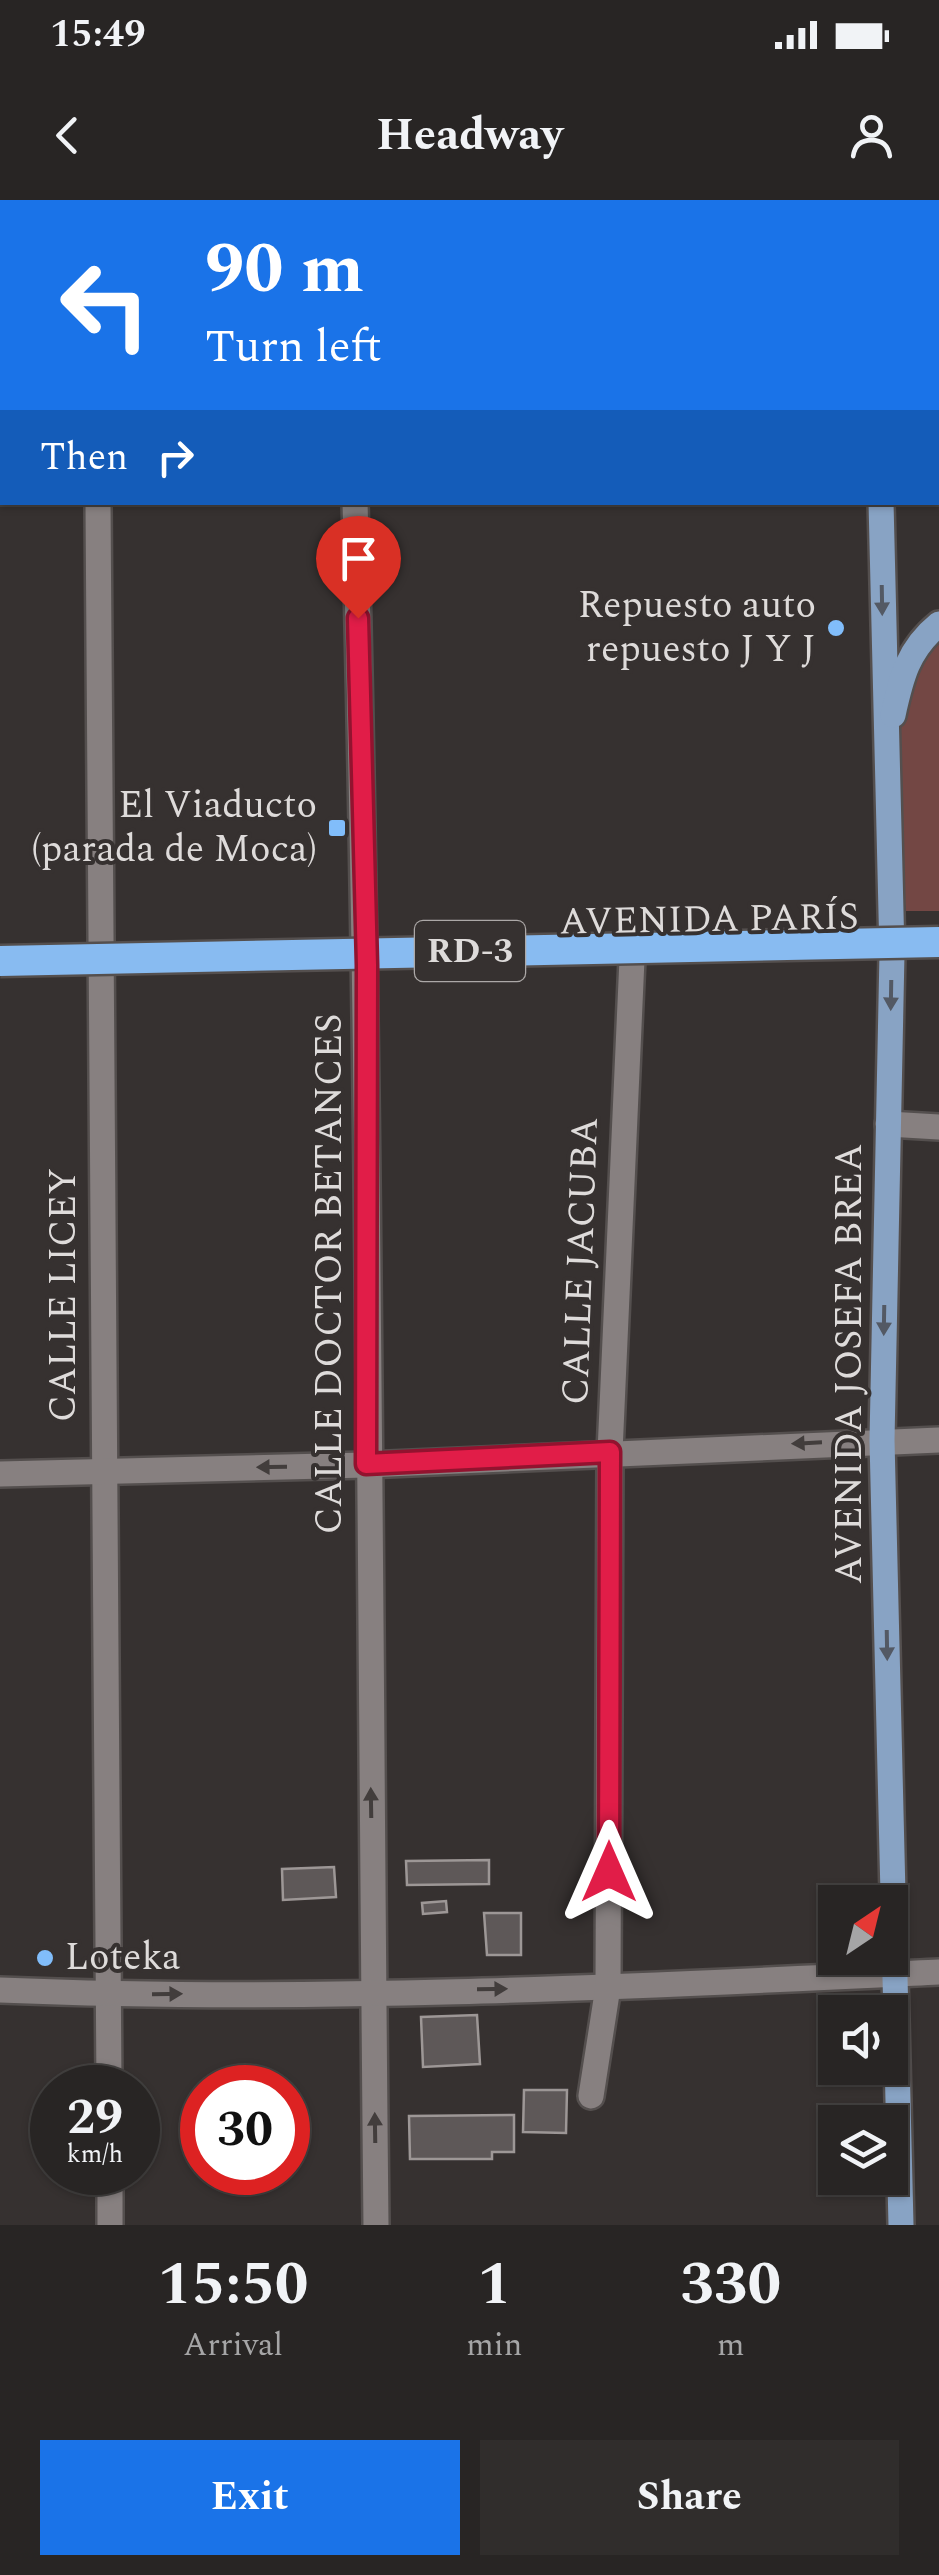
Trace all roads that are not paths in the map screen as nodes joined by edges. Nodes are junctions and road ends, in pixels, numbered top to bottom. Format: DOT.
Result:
graph roads {
  1 [pos="98,505"];
  2 [pos="355,505"];
  3 [pos="880,505"];
  4 [pos="939,624"];
  5 [pos="884,760"];
  6 [pos="939,942"];
  7 [pos="892,953"];
  8 [pos="939,953"];
  9 [pos="632,959"];
  10 [pos="0,960"];
  11 [pos="367,965"];
  12 [pos="99,969"];
  13 [pos="0,970"];
  14 [pos="888,1124"];
  15 [pos="939,1127"];
  16 [pos="882,1440"];
  17 [pos="939,1440"];
  18 [pos="610,1452"];
  19 [pos="366,1464"];
  20 [pos="103,1470"];
  21 [pos="0,1474"];
  22 [pos="893,1885"];
  23 [pos="939,1972"];
  24 [pos="908,1973"];
  25 [pos="873,1975"];
  26 [pos="895,1975"];
  27 [pos="608,1987"];
  28 [pos="0,1990"];
  29 [pos="373,1990"];
  30 [pos="108,1994"];
  31 [pos="109,2065"];
  32 [pos="592,2096"];
  33 [pos="110,2195"];
  34 [pos="110,2225"];
  35 [pos="376,2225"];
  36 [pos="901,2225"];
  1 -- 12 [label="street, CALLE LICEY"];
  2 -- 11 [label="street, CALLE DOCTOR BETANCES"];
  3 -- 5 [label="main road, AVENIDA JOSEFA BREA, one-way"];
  4 -- 5 [label="main road"];
  5 -- 7 [label="main road, AVENIDA JOSEFA BREA"];
  6 -- 10 [label="highway, RD-3, bridge"];
  7 -- 8 [label="main road, AVENIDA PARÍS / RD-3"];
  7 -- 9 [label="main road, AVENIDA PARÍS / RD-3"];
  7 -- 14 [label="main road, AVENIDA JOSEFA BREA, one-way"];
  9 -- 11 [label="main road, AVENIDA PARÍS / RD-3"];
  9 -- 18 [label="street, CALLE JACUBA"];
  11 -- 12 [label="main road, AVENIDA PARÍS / RD-3"];
  11 -- 19 [label="street, CALLE DOCTOR BETANCES"];
  12 -- 13 [label="main road, AVENIDA PARÍS / RD-3"];
  12 -- 20 [label="street, CALLE LICEY"];
  14 -- 15 [label="street"];
  14 -- 16 [label="main road, AVENIDA JOSEFA BREA, one-way"];
  16 -- 17 [label="street"];
  16 -- 18 [label="street, one-way"];
  16 -- 22 [label="main road, AVENIDA JOSEFA BREA, one-way"];
  18 -- 19 [label="street"];
  18 -- 27 [label="street, CALLE JACUBA"];
  19 -- 20 [label="street, one-way"];
  29 -- 19 [label="street, CALLE DOCTOR BETANCES, one-way"];
  20 -- 21 [label="street"];
  20 -- 30 [label="street, CALLE LICEY"];
  23 -- 24 [label="street"];
  25 -- 27 [label="street"];
  26 -- 36 [label="main road, AVENIDA JOSEFA BREA"];
  29 -- 27 [label="street, one-way"];
  27 -- 32 [label="street, CALLE JACUBA"];
  28 -- 30 [label="street"];
  30 -- 29 [label="street, one-way"];
  35 -- 29 [label="street, CALLE DOCTOR BETANCES, one-way"];
  30 -- 31 [label="street, CALLE LICEY"];
  33 -- 34 [label="street"];
}
